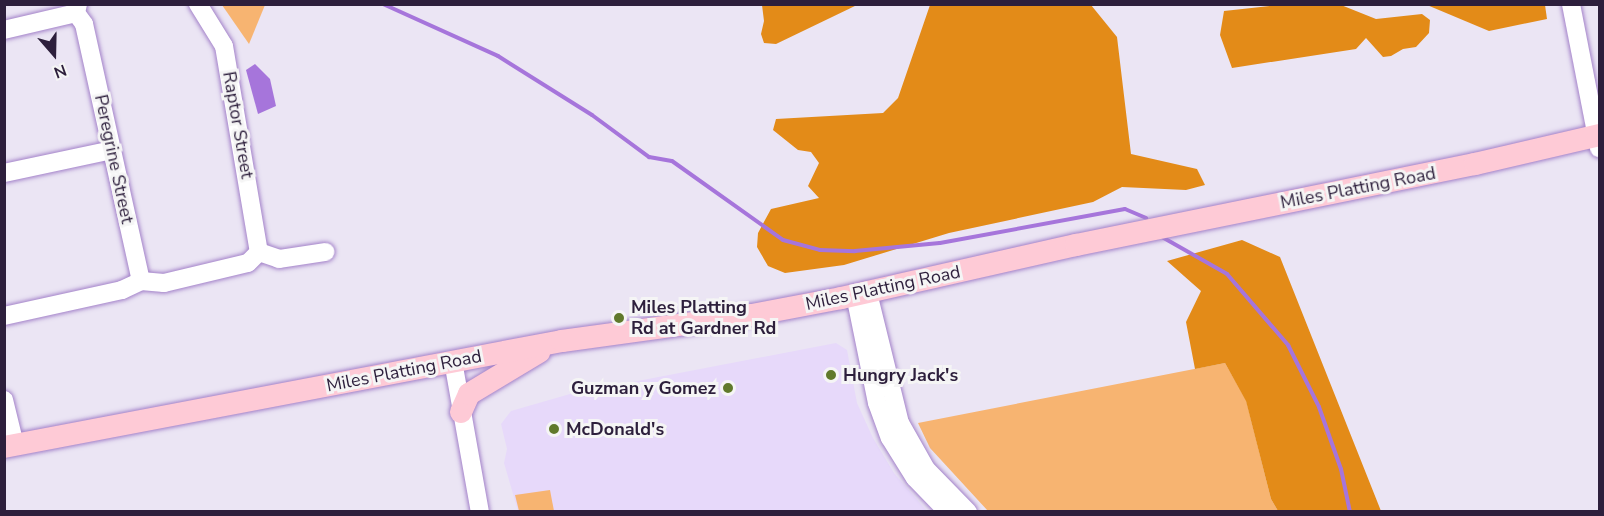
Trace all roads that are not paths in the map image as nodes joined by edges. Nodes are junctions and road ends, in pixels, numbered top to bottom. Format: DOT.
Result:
graph roads {
  1 [pos="198,4"];
  2 [pos="1571,4"];
  3 [pos="77,9"];
  4 [pos="4,30"];
  5 [pos="1599,141"];
  6 [pos="112,150"];
  7 [pos="4,173"];
  8 [pos="259,252"];
  9 [pos="325,252"];
  10 [pos="141,281"];
  11 [pos="861,294"];
  12 [pos="4,316"];
  13 [pos="562,341"];
  14 [pos="453,361"];
  15 [pos="4,400"];
  16 [pos="461,412"];
  17 [pos="889,416"];
  18 [pos="10,446"];
  19 [pos="480,512"];
  20 [pos="948,512"];
  21 [pos="968,512"];
  1 -- 8 [label="street, Raptor Street"];
  2 -- 5 [label="street"];
  3 -- 4 [label="street"];
  3 -- 6 [label="street, Peregrine Street"];
  5 -- 11 [label="main road, Miles Platting Road"];
  6 -- 7 [label="street"];
  6 -- 10 [label="street, Peregrine Street"];
  8 -- 9 [label="street"];
  8 -- 10 [label="street"];
  10 -- 12 [label="street"];
  11 -- 13 [label="main road, Miles Platting Road"];
  11 -- 17 [label="street"];
  13 -- 14 [label="main road, Miles Platting Road"];
  13 -- 16 [label="main road"];
  14 -- 16 [label="street"];
  14 -- 18 [label="main road, Miles Platting Road"];
  15 -- 18 [label="street"];
  16 -- 19 [label="street"];
  17 -- 20 [label="street"];
  17 -- 21 [label="street"];
}
